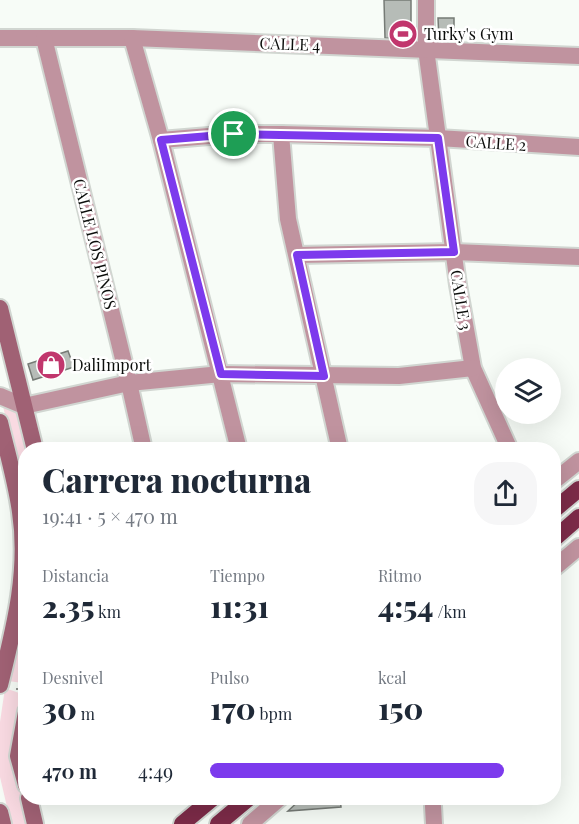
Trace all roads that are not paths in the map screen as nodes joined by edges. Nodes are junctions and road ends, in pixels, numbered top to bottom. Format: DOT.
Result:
graph roads {
  1 [pos="426,0"];
  2 [pos="0,38"];
  3 [pos="44,38"];
  4 [pos="132,38"];
  5 [pos="426,50"];
  6 [pos="579,56"];
  7 [pos="281,134"];
  8 [pos="438,138"];
  9 [pos="161,140"];
  10 [pos="579,147"];
  11 [pos="454,252"];
  12 [pos="297,255"];
  13 [pos="579,257"];
  14 [pos="0,308"];
  15 [pos="472,368"];
  16 [pos="221,374"];
  17 [pos="324,376"];
  18 [pos="129,382"];
  19 [pos="0,396"];
  20 [pos="24,406"];
  21 [pos="0,422"];
  22 [pos="33,442"];
  23 [pos="142,442"];
  24 [pos="237,442"];
  25 [pos="338,442"];
  26 [pos="506,442"];
  27 [pos="579,461"];
  28 [pos="561,475"];
  29 [pos="579,489"];
  30 [pos="18,504"];
  31 [pos="561,504"];
  32 [pos="579,517"];
  33 [pos="561,533"];
  34 [pos="579,547"];
  35 [pos="561,562"];
  36 [pos="18,605"];
  37 [pos="6,641"];
  38 [pos="2,665"];
  39 [pos="0,685"];
  40 [pos="31,805"];
  41 [pos="205,805"];
  42 [pos="241,805"];
  43 [pos="272,805"];
  44 [pos="433,806"];
  45 [pos="0,812"];
  46 [pos="3,824"];
  47 [pos="35,824"];
  48 [pos="183,824"];
  49 [pos="218,824"];
  50 [pos="250,824"];
  51 [pos="434,824"];
  1 -- 5 [label="street, CALLE 3"];
  2 -- 3 [label="street, CALLE 4"];
  3 -- 4 [label="street, CALLE 4"];
  3 -- 18 [label="street, CALLE LOS PINOS"];
  4 -- 5 [label="street, CALLE 4"];
  4 -- 9 [label="street"];
  5 -- 6 [label="street, CALLE 4"];
  5 -- 8 [label="street, CALLE 3"];
  7 -- 8 [label="street, CALLE 2"];
  7 -- 9 [label="street, CALLE 2"];
  7 -- 12 [label="street"];
  8 -- 10 [label="street, CALLE 2"];
  8 -- 11 [label="street, CALLE 3"];
  9 -- 16 [label="street"];
  11 -- 12 [label="street"];
  11 -- 13 [label="street"];
  11 -- 15 [label="street, CALLE 3"];
  12 -- 17 [label="street"];
  14 -- 20 [label="main road"];
  15 -- 17 [label="street"];
  15 -- 26 [label="street, CALLE 3"];
  16 -- 17 [label="street"];
  16 -- 18 [label="street"];
  16 -- 24 [label="street"];
  17 -- 25 [label="street"];
  18 -- 20 [label="street"];
  18 -- 23 [label="street, CALLE LOS PINOS"];
  19 -- 20 [label="street"];
  20 -- 22 [label="main road"];
  21 -- 30 [label="main road"];
  27 -- 28 [label="street"];
  29 -- 31 [label="highway"];
  32 -- 33 [label="highway"];
  34 -- 35 [label="street"];
  36 -- 37 [label="main road"];
  37 -- 38 [label="main road"];
  38 -- 39 [label="main road"];
  40 -- 47 [label="main road"];
  41 -- 48 [label="highway"];
  42 -- 49 [label="highway"];
  43 -- 50 [label="street"];
  44 -- 51 [label="street"];
  45 -- 46 [label="main road"];
}
